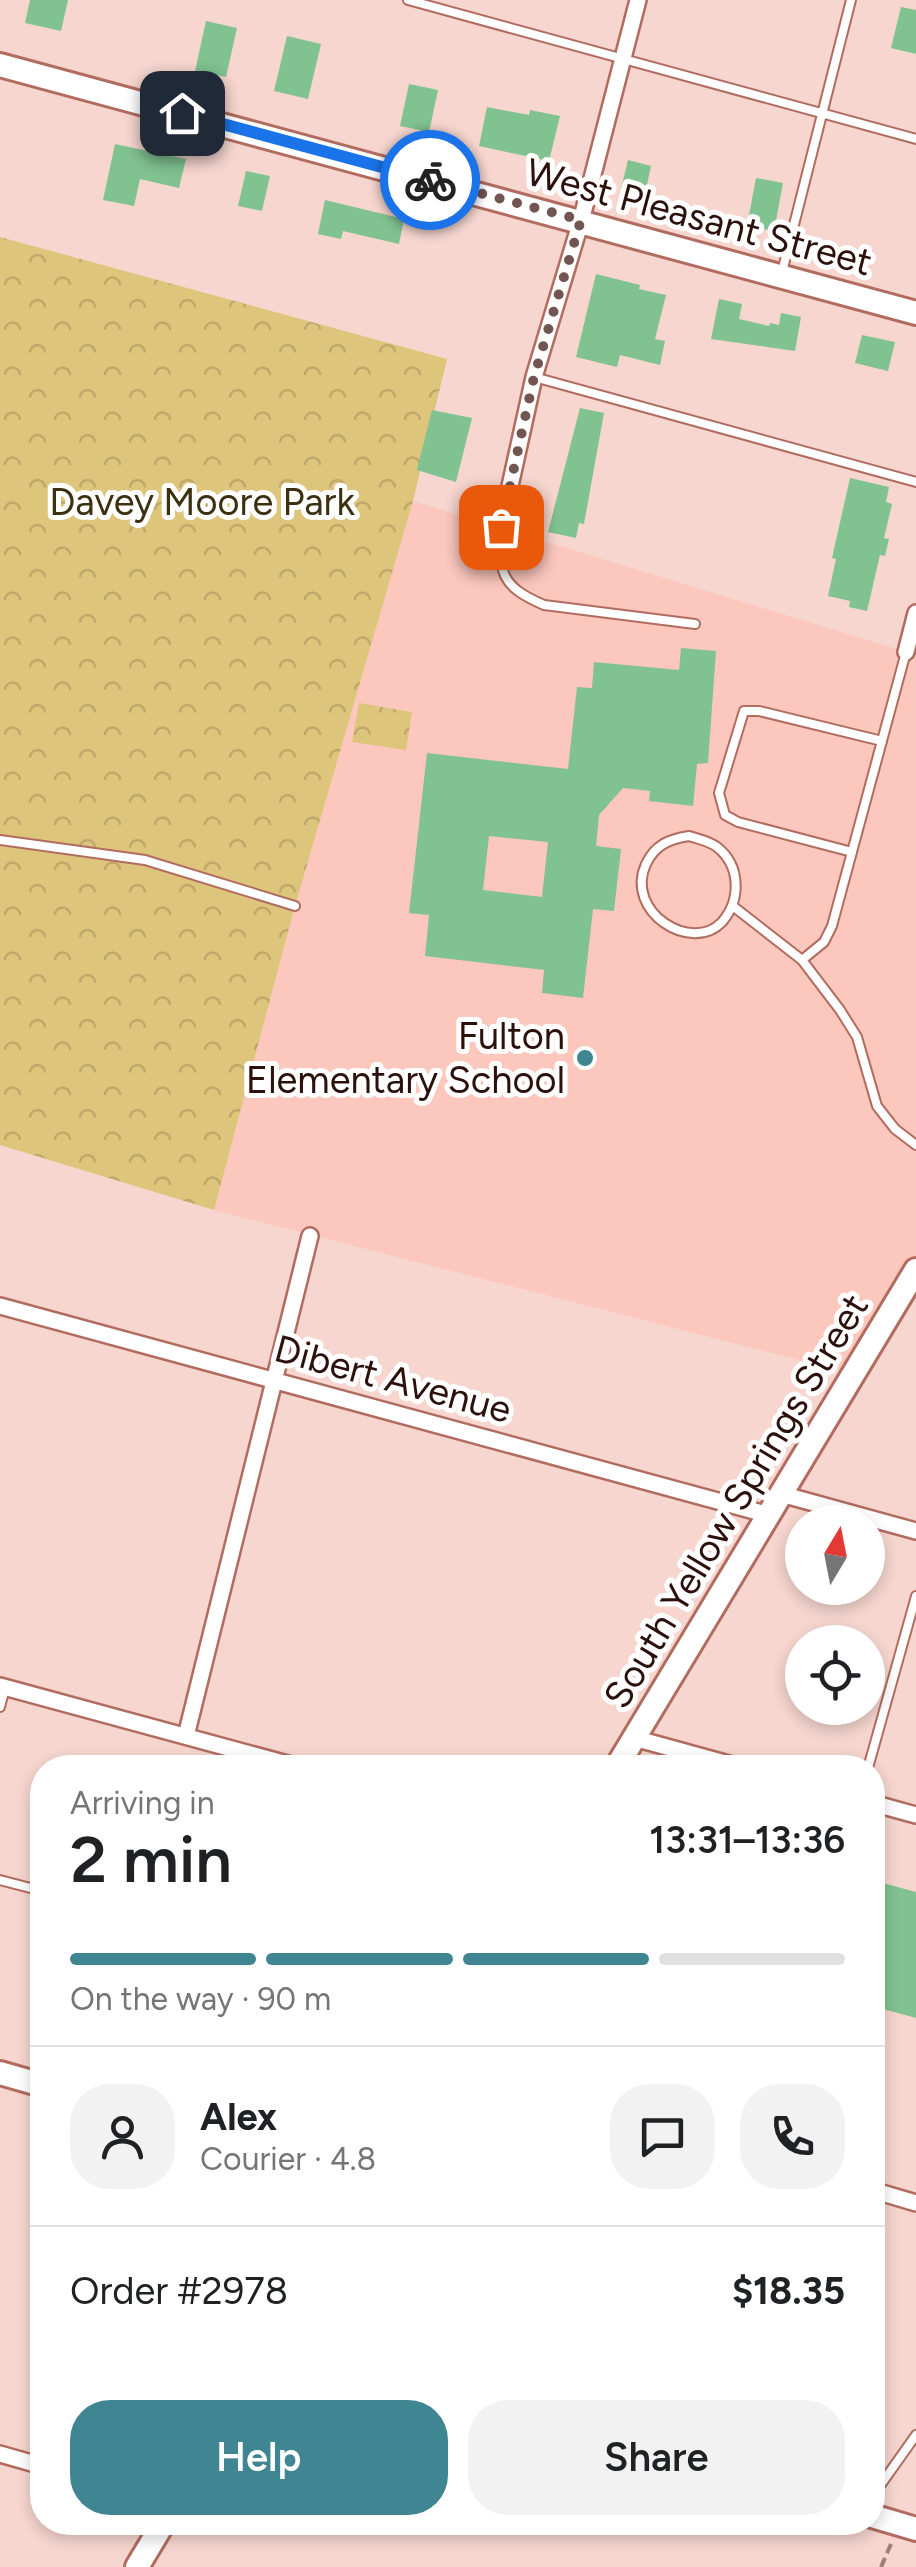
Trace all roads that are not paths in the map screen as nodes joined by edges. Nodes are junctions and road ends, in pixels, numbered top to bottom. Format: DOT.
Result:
graph roads {
  1 [pos="408,0"];
  2 [pos="638,0"];
  3 [pos="852,0"];
  4 [pos="622,60"];
  5 [pos="0,65"];
  6 [pos="822,114"];
  7 [pos="916,139"];
  8 [pos="581,220"];
  9 [pos="781,276"];
  10 [pos="916,313"];
  11 [pos="534,377"];
  12 [pos="916,482"];
  13 [pos="501,527"];
  14 [pos="916,612"];
  15 [pos="695,624"];
  16 [pos="906,652"];
  17 [pos="882,741"];
  18 [pos="0,840"];
  19 [pos="852,852"];
  20 [pos="294,906"];
  21 [pos="734,908"];
  22 [pos="802,960"];
  23 [pos="916,1144"];
  24 [pos="310,1236"];
  25 [pos="916,1270"];
  26 [pos="0,1306"];
  27 [pos="274,1380"];
  28 [pos="775,1505"];
  29 [pos="916,1531"];
  30 [pos="916,1596"];
  31 [pos="3,1687"];
  32 [pos="0,1707"];
  33 [pos="186,1736"];
  34 [pos="634,1738"];
  35 [pos="255,1755"];
  36 [pos="624,1755"];
  37 [pos="696,1755"];
  38 [pos="872,1755"];
  39 [pos="885,1807"];
  40 [pos="916,1815"];
  41 [pos="0,1880"];
  42 [pos="30,1888"];
  43 [pos="0,2073"];
  44 [pos="30,2082"];
  45 [pos="885,2194"];
  46 [pos="916,2203"];
  47 [pos="916,2435"];
  48 [pos="0,2454"];
  49 [pos="30,2463"];
  50 [pos="885,2479"];
  51 [pos="885,2520"];
  52 [pos="916,2529"];
  53 [pos="156,2535"];
  54 [pos="137,2567"];
  1 -- 4 [label="lane"];
  2 -- 4 [label="street"];
  3 -- 6 [label="lane"];
  4 -- 6 [label="lane"];
  4 -- 8 [label="street"];
  5 -- 8 [label="street, West Pleasant Street"];
  6 -- 7 [label="lane"];
  6 -- 9 [label="lane"];
  8 -- 9 [label="street, West Pleasant Street"];
  8 -- 11 [label="street"];
  9 -- 10 [label="street, West Pleasant Street"];
  11 -- 12 [label="lane"];
  11 -- 13 [label="street"];
  13 -- 15 [label="lane"];
  14 -- 16 [label="street"];
  16 -- 17 [label="lane"];
  17 -- 19 [label="lane"];
  17 -- 19 [label="lane"];
  18 -- 20 [label="lane"];
  19 -- 22 [label="lane"];
  21 -- 21 [label="lane"];
  21 -- 22 [label="lane"];
  22 -- 23 [label="lane"];
  24 -- 27 [label="street"];
  25 -- 28 [label="street, South Yellow Springs Street"];
  26 -- 27 [label="street, Dibert Avenue"];
  27 -- 28 [label="street, Dibert Avenue"];
  27 -- 33 [label="street"];
  28 -- 29 [label="street, Dibert Avenue"];
  28 -- 34 [label="street, South Yellow Springs Street"];
  30 -- 38 [label="lane"];
  31 -- 32 [label="lane"];
  31 -- 33 [label="street"];
  33 -- 35 [label="street"];
  34 -- 36 [label="street, South Yellow Springs Street"];
  34 -- 37 [label="street"];
  39 -- 40 [label="street"];
  41 -- 42 [label="lane"];
  43 -- 44 [label="street"];
  45 -- 46 [label="street"];
  47 -- 50 [label="lane"];
  48 -- 49 [label="street"];
  51 -- 52 [label="street"];
  53 -- 54 [label="street"];
}
